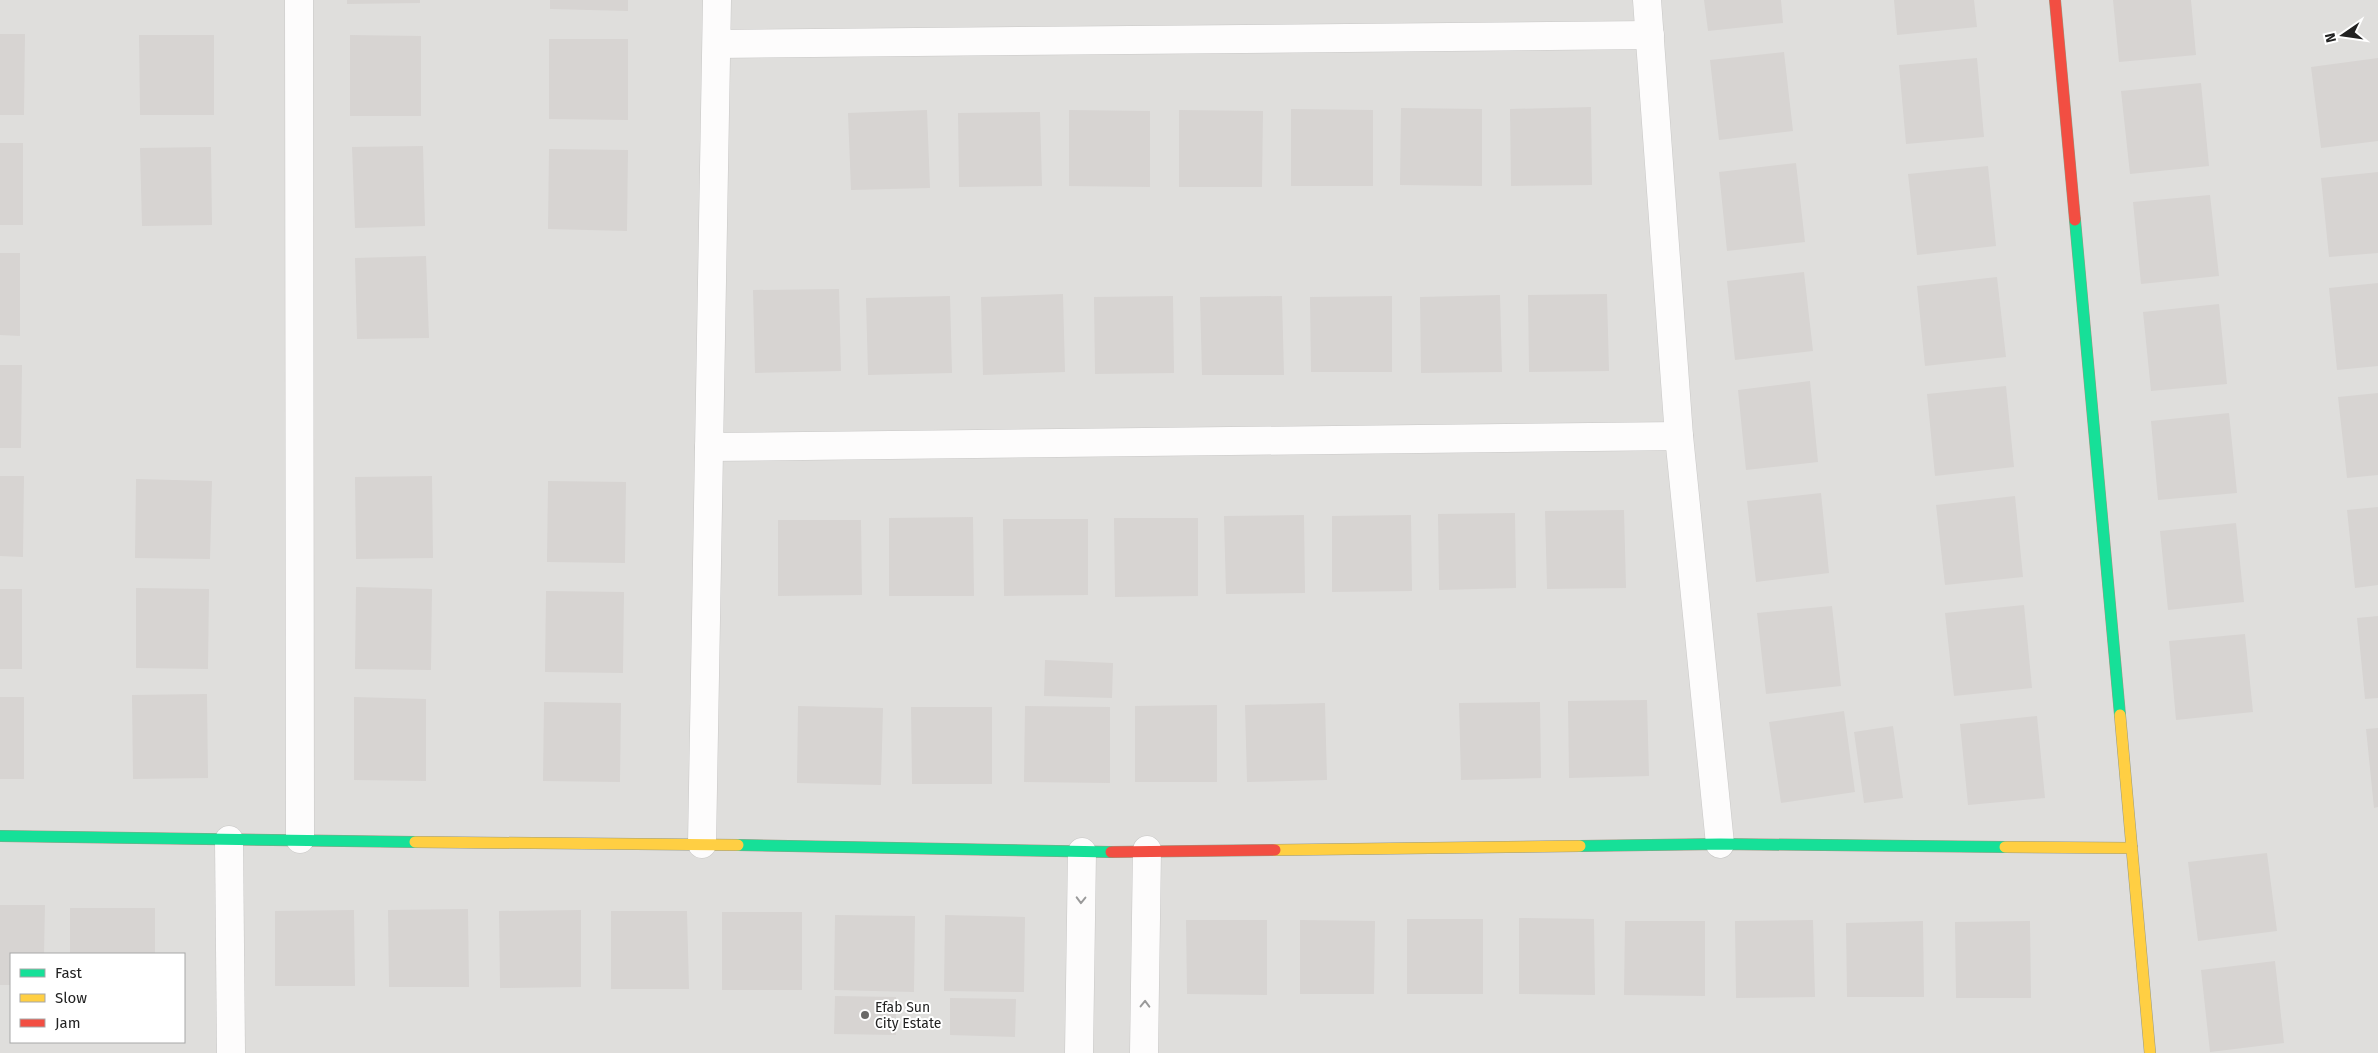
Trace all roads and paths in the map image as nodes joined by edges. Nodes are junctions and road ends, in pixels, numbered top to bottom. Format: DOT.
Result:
graph roads {
  1 [pos="299,0"];
  2 [pos="717,0"];
  3 [pos="1647,0"];
  4 [pos="2055,0"];
  5 [pos="1650,35"];
  6 [pos="716,44"];
  7 [pos="1679,436"];
  8 [pos="709,448"];
  9 [pos="0,836"];
  10 [pos="300,839"];
  11 [pos="229,840"];
  12 [pos="702,844"];
  13 [pos="1720,844"];
  14 [pos="2132,848"];
  15 [pos="1147,850"];
  16 [pos="1082,852"];
  17 [pos="231,1053"];
  18 [pos="1079,1053"];
  19 [pos="1144,1053"];
  20 [pos="2150,1053"];
  1 -- 10 [label="street"];
  2 -- 6 [label="street"];
  3 -- 5 [label="street"];
  4 -- 14 [label="street"];
  5 -- 6 [label="street"];
  5 -- 7 [label="street"];
  6 -- 8 [label="street"];
  7 -- 8 [label="street"];
  7 -- 13 [label="street"];
  8 -- 12 [label="street"];
  9 -- 11 [label="street"];
  10 -- 11 [label="street"];
  10 -- 12 [label="street"];
  11 -- 17 [label="street"];
  12 -- 16 [label="street"];
  13 -- 14 [label="street"];
  13 -- 15 [label="street"];
  14 -- 20 [label="street"];
  15 -- 16 [label="street"];
  19 -- 15 [label="street, one-way"];
  16 -- 18 [label="street, one-way"];
}
